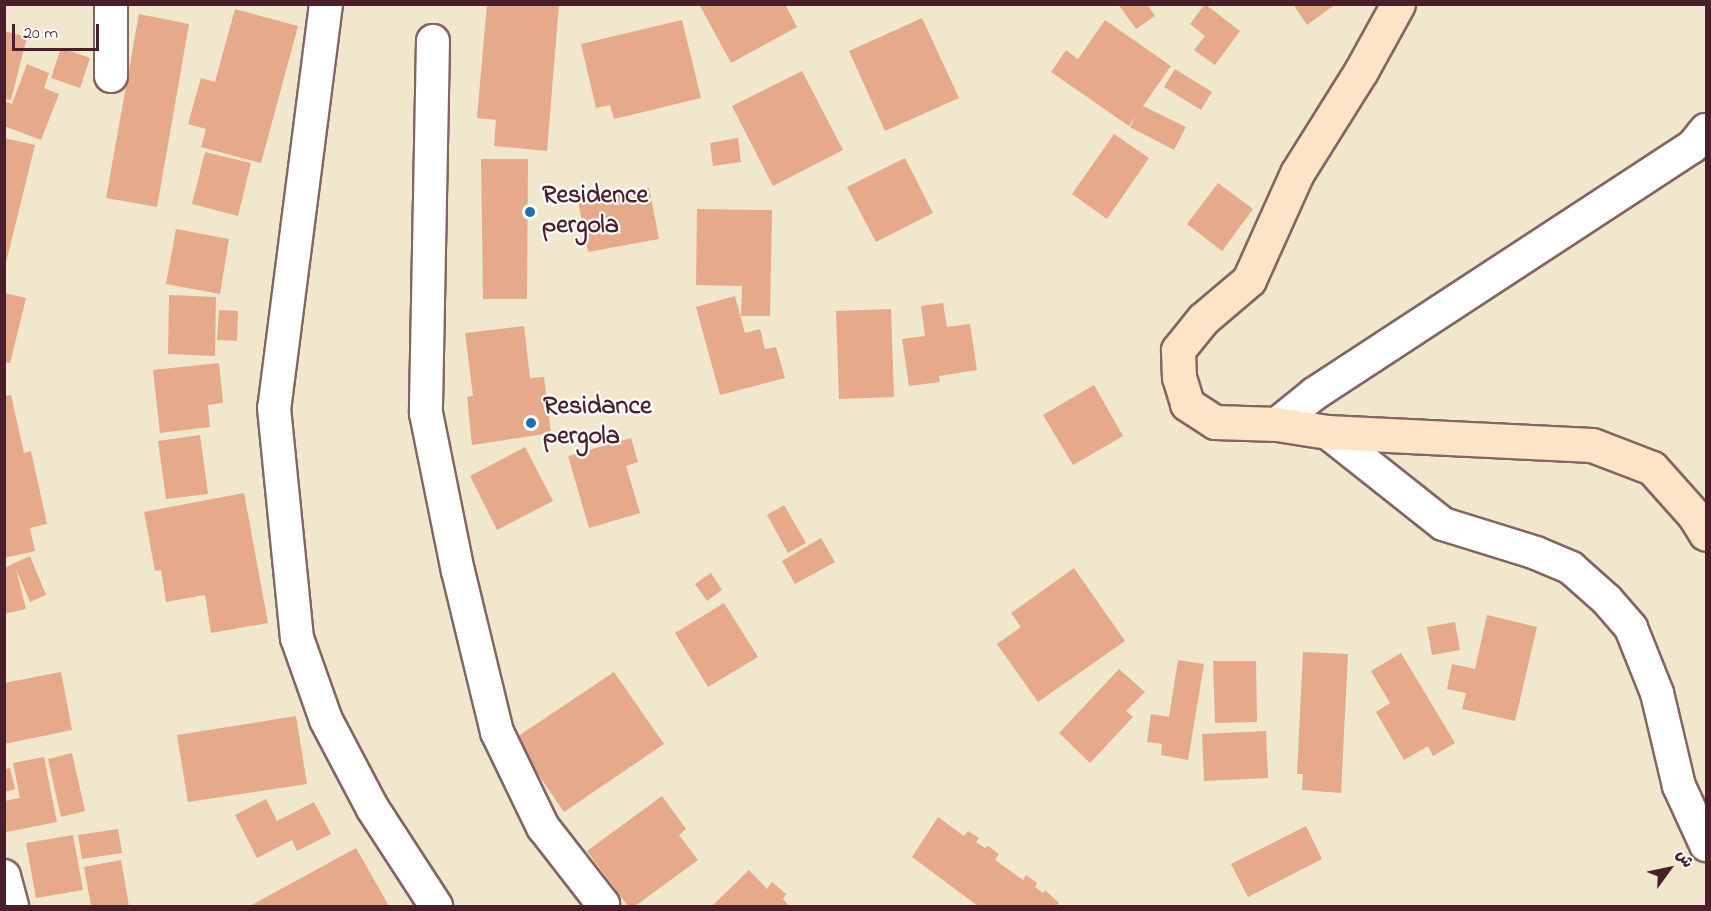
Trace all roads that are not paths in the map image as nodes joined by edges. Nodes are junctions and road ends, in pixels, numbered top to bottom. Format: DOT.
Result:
graph roads {
  1 [pos="111,4"];
  2 [pos="326,4"];
  3 [pos="1398,4"];
  4 [pos="433,41"];
  5 [pos="111,76"];
  6 [pos="1707,130"];
  7 [pos="1277,424"];
  8 [pos="1327,432"];
  9 [pos="1707,534"];
  10 [pos="1707,845"];
  11 [pos="4,876"];
  12 [pos="12,906"];
  13 [pos="436,906"];
  14 [pos="601,906"];
  1 -- 5 [label="street"];
  2 -- 13 [label="street"];
  3 -- 7 [label="main road"];
  4 -- 14 [label="street"];
  6 -- 7 [label="street"];
  7 -- 8 [label="main road"];
  8 -- 9 [label="main road"];
  8 -- 10 [label="street"];
  11 -- 12 [label="street"];
}
